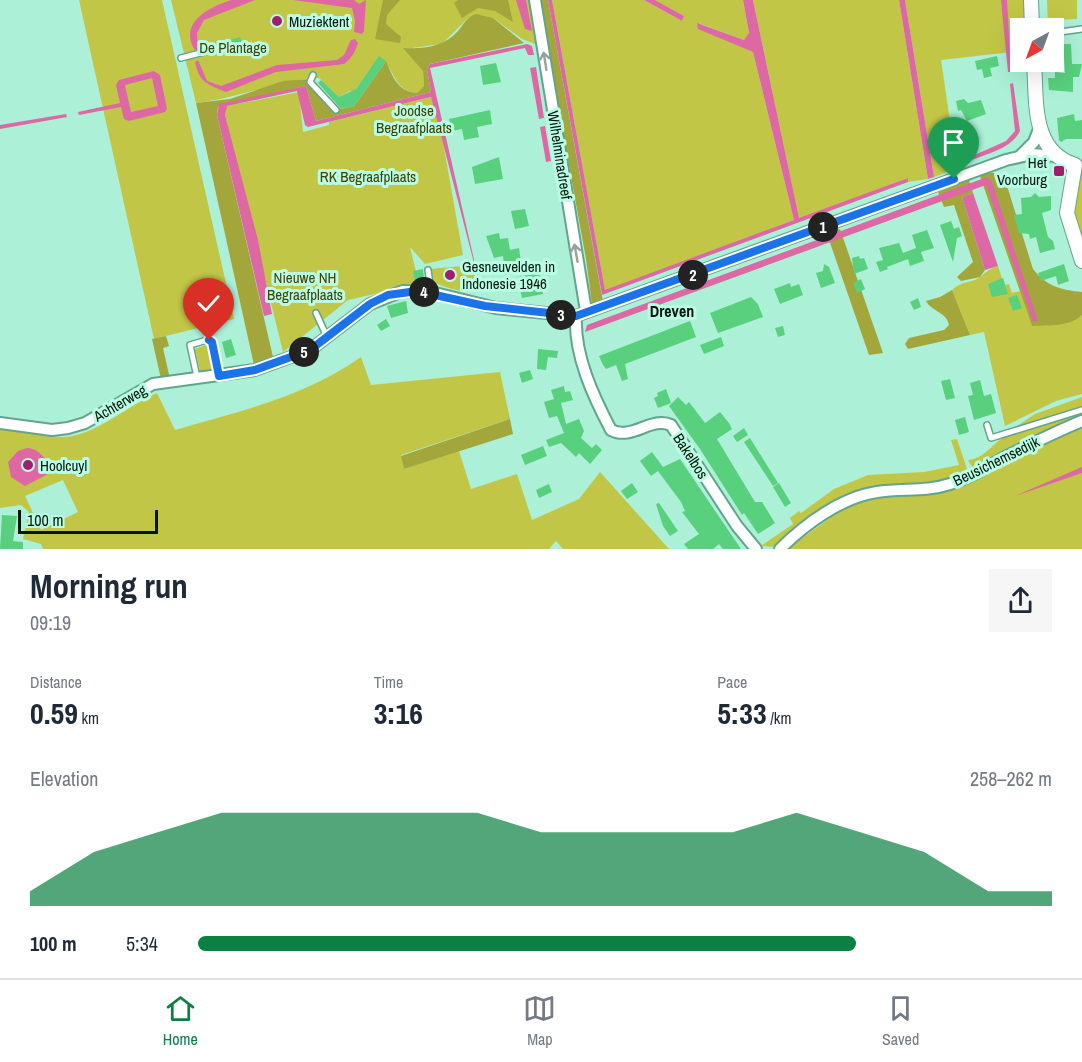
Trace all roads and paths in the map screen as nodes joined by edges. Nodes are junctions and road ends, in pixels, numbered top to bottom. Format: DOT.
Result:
graph roads {
  1 [pos="535,0"];
  2 [pos="1031,0"];
  3 [pos="1032,18"];
  4 [pos="1082,29"];
  5 [pos="1064,31"];
  6 [pos="231,45"];
  7 [pos="181,58"];
  8 [pos="1035,72"];
  9 [pos="313,75"];
  10 [pos="336,110"];
  11 [pos="1039,129"];
  12 [pos="1020,156"];
  13 [pos="1056,156"];
  14 [pos="1078,166"];
  15 [pos="1082,261"];
  16 [pos="428,270"];
  17 [pos="431,292"];
  18 [pos="316,313"];
  19 [pos="581,314"];
  20 [pos="327,337"];
  21 [pos="219,376"];
  22 [pos="197,377"];
  23 [pos="1082,410"];
  24 [pos="1082,421"];
  25 [pos="0,423"];
  26 [pos="987,425"];
  27 [pos="756,549"];
  28 [pos="780,549"];
  19 -- 1 [label="street, Wilhelminadreef, one-way"];
  2 -- 3 [label="street"];
  4 -- 5 [label="lane"];
  6 -- 7 [label="lane"];
  8 -- 11 [label="street"];
  9 -- 10 [label="lane"];
  11 -- 12 [label="street"];
  11 -- 13 [label="street"];
  12 -- 13 [label="street"];
  12 -- 19 [label="street, Achterweg"];
  13 -- 14 [label="street"];
  14 -- 15 [label="street"];
  16 -- 17 [label="lane"];
  17 -- 19 [label="street, Achterweg"];
  17 -- 20 [label="street, Achterweg"];
  18 -- 20 [label="lane"];
  19 -- 27 [label="street, Bakelbos"];
  20 -- 21 [label="street, Achterweg"];
  21 -- 22 [label="street, Achterweg"];
  21 -- 22 [label="lane"];
  22 -- 25 [label="street, Achterweg"];
  23 -- 26 [label="lane"];
  24 -- 28 [label="street, Beusichemsedijk"];
}
